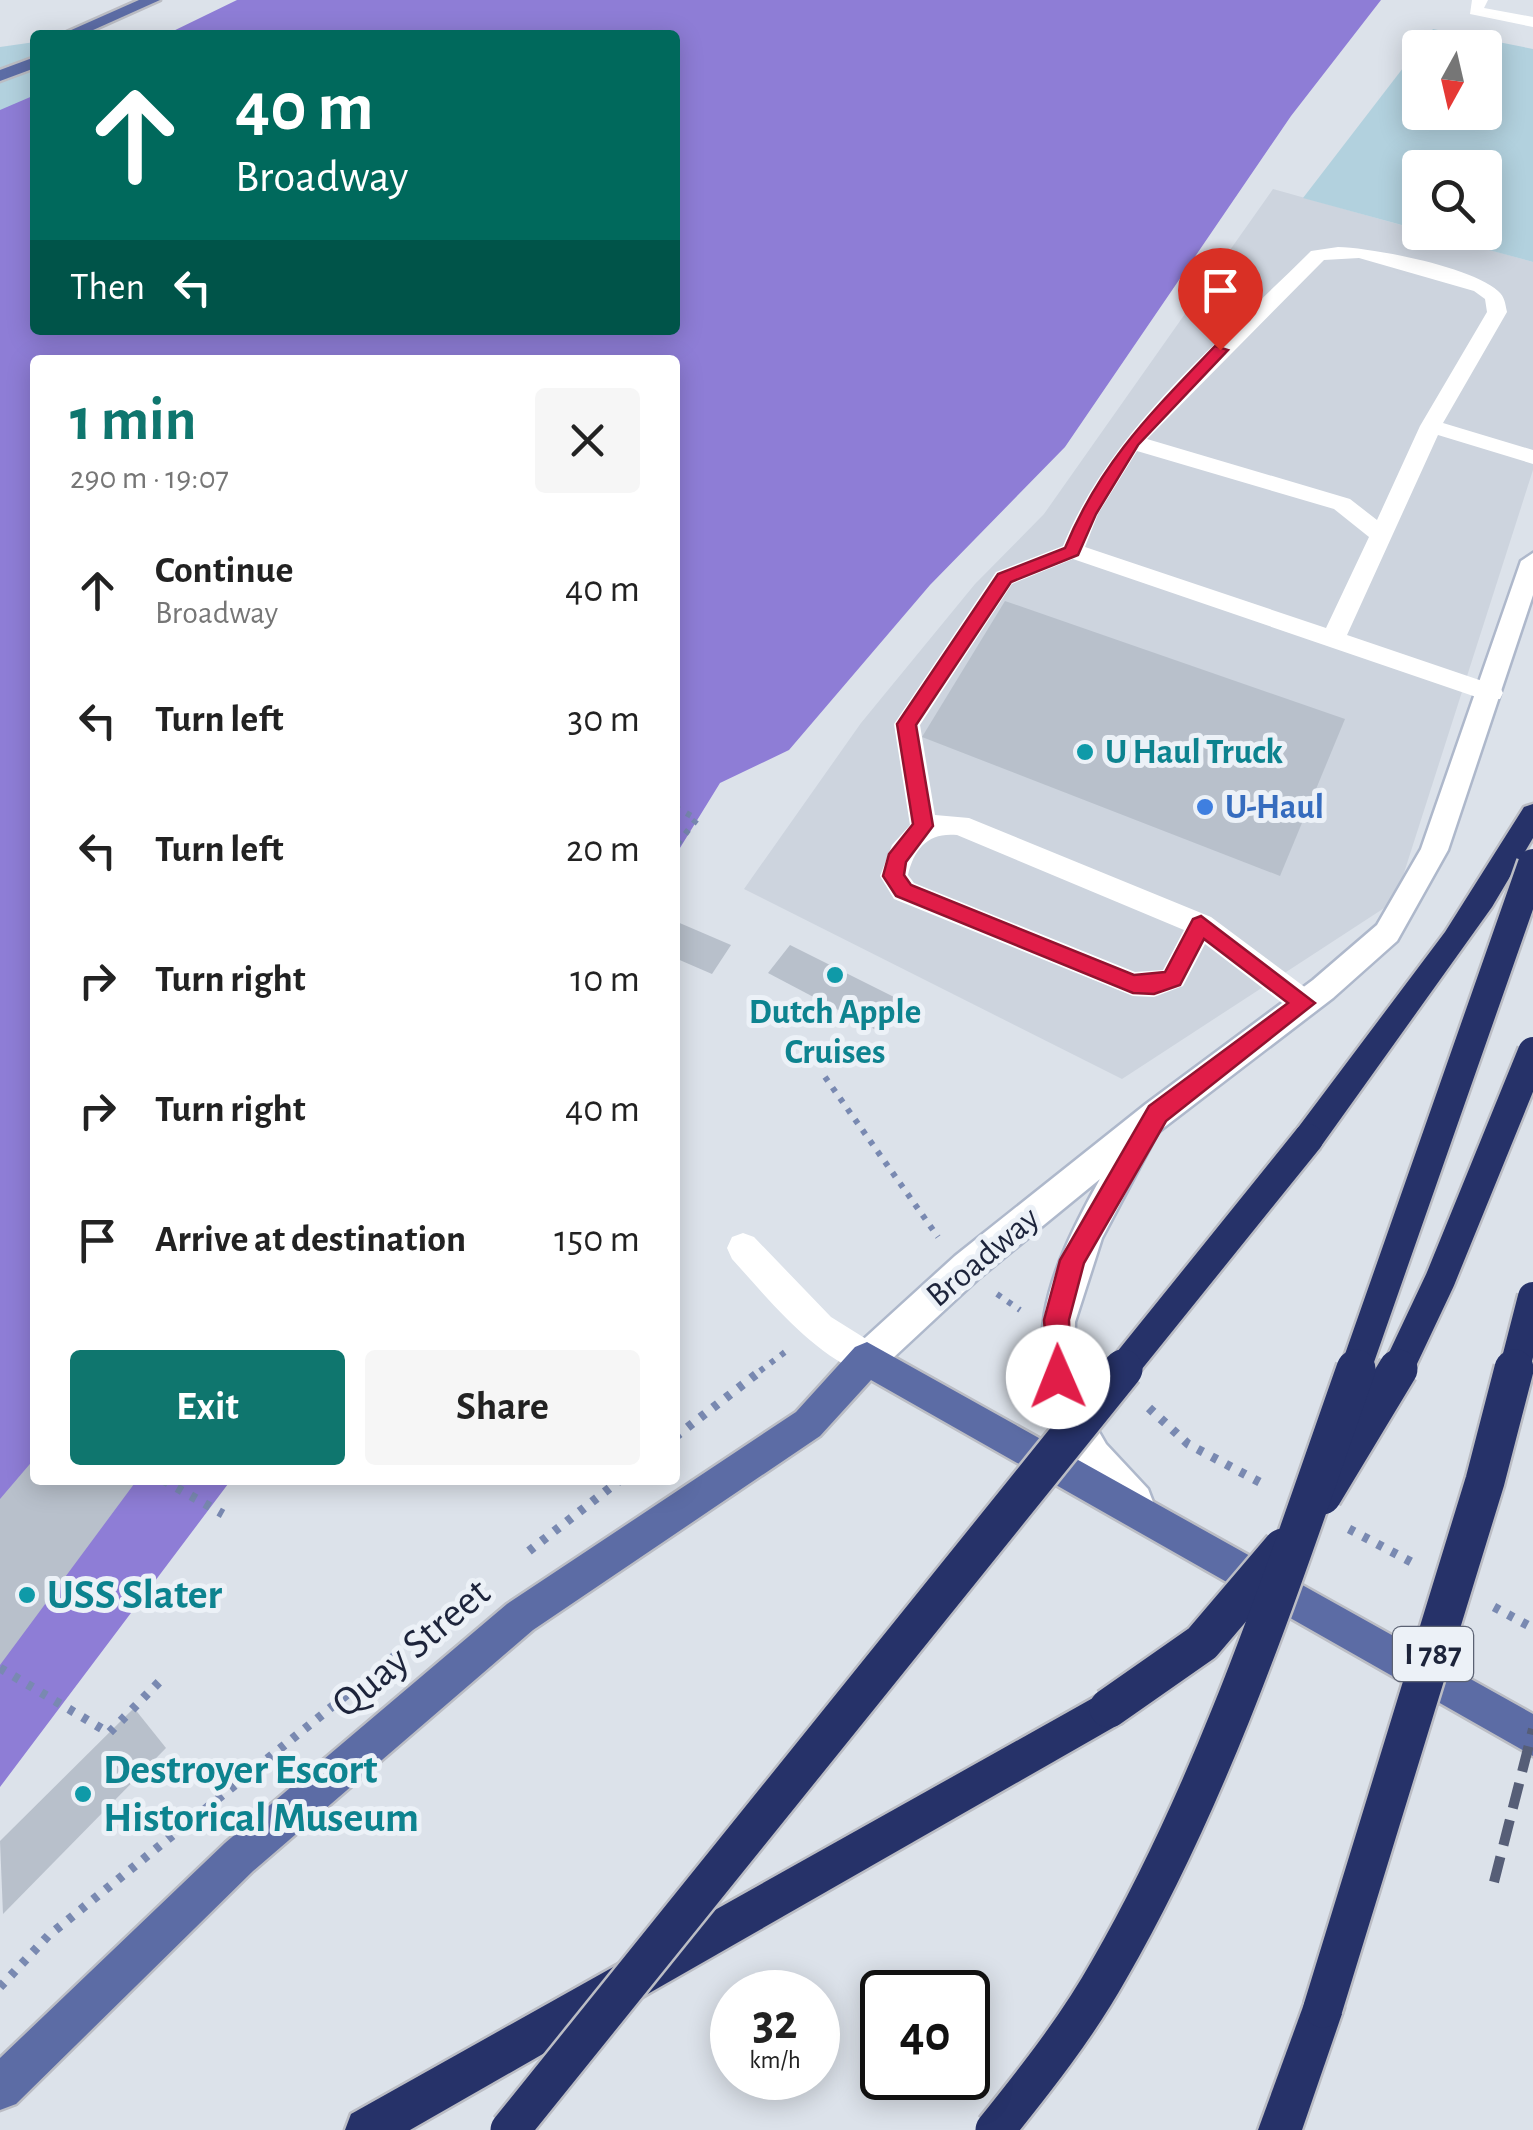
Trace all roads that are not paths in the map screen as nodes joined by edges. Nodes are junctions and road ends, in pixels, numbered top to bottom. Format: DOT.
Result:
graph roads {
  1 [pos="154,0"];
  2 [pos="1480,0"];
  3 [pos="1533,22"];
  4 [pos="80,30"];
  5 [pos="103,30"];
  6 [pos="30,50"];
  7 [pos="0,61"];
  8 [pos="30,64"];
  9 [pos="0,76"];
  10 [pos="1432,426"];
  11 [pos="1132,442"];
  12 [pos="1533,458"];
  13 [pos="1382,535"];
  14 [pos="1072,551"];
  15 [pos="1533,561"];
  16 [pos="1333,640"];
  17 [pos="1491,693"];
  18 [pos="1533,814"];
  19 [pos="923,826"];
  20 [pos="1533,864"];
  21 [pos="1201,925"];
  22 [pos="1304,1003"];
  23 [pos="1533,1052"];
  24 [pos="1158,1114"];
  25 [pos="744,1248"];
  26 [pos="1533,1297"];
  27 [pos="867,1359"];
  28 [pos="1163,1528"];
  29 [pos="1533,1736"];
  30 [pos="0,2088"];
  31 [pos="367,2130"];
  32 [pos="510,2130"];
  33 [pos="995,2130"];
  34 [pos="1280,2130"];
  1 -- 4 [label="main road"];
  1 -- 5 [label="main road"];
  2 -- 3 [label="street"];
  6 -- 7 [label="main road"];
  8 -- 9 [label="main road"];
  10 -- 11 [label="street"];
  10 -- 12 [label="street"];
  10 -- 13 [label="street"];
  11 -- 13 [label="street"];
  11 -- 14 [label="street"];
  13 -- 16 [label="street"];
  14 -- 16 [label="street"];
  14 -- 19 [label="street"];
  15 -- 17 [label="street, Broadway"];
  16 -- 17 [label="street"];
  17 -- 22 [label="street, Broadway"];
  18 -- 32 [label="highway, bridge"];
  19 -- 21 [label="street"];
  19 -- 21 [label="street"];
  20 -- 33 [label="highway, bridge"];
  21 -- 22 [label="street"];
  22 -- 24 [label="street, Broadway"];
  23 -- 31 [label="highway, bridge"];
  24 -- 27 [label="street, Broadway"];
  24 -- 28 [label="street"];
  25 -- 27 [label="street"];
  26 -- 34 [label="highway, I 787, bridge"];
  27 -- 28 [label="main road"];
  27 -- 30 [label="main road, Quay Street"];
  28 -- 29 [label="main road"];
}
